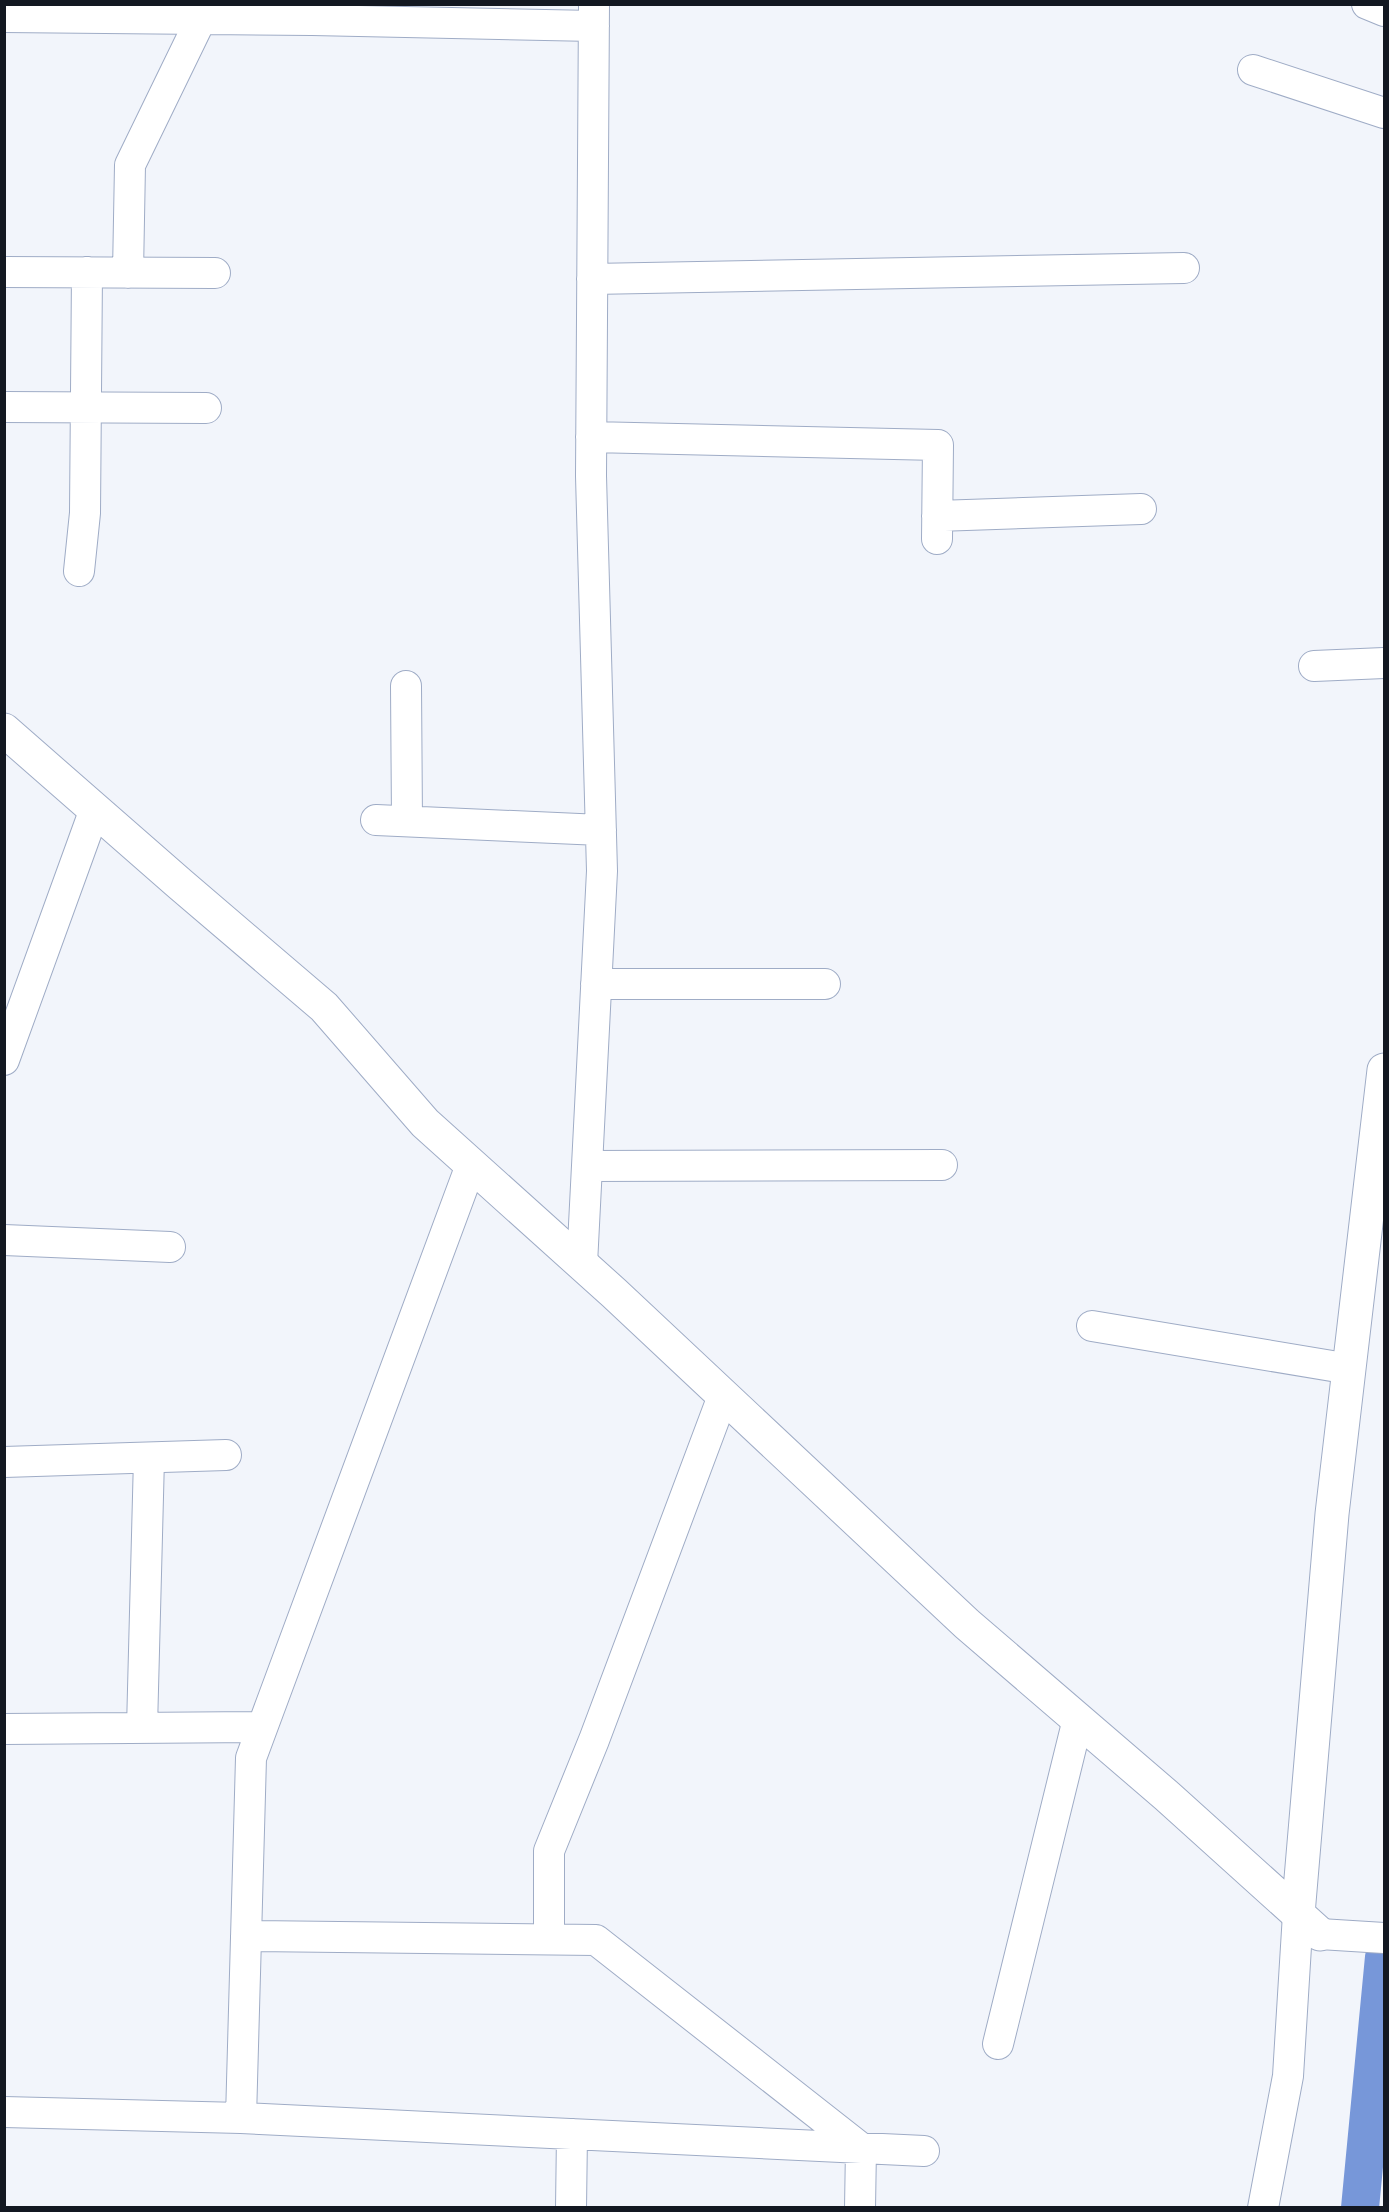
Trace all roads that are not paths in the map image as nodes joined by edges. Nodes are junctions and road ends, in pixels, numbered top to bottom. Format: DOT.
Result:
graph roads {
  1 [pos="1367,4"];
  2 [pos="1384,11"];
  3 [pos="594,16"];
  4 [pos="4,17"];
  5 [pos="201,19"];
  6 [pos="1253,70"];
  7 [pos="1384,113"];
  8 [pos="1184,268"];
  9 [pos="4,272"];
  10 [pos="87,272"];
  11 [pos="128,273"];
  12 [pos="214,273"];
  13 [pos="592,279"];
  14 [pos="4,407"];
  15 [pos="85,407"];
  16 [pos="206,408"];
  17 [pos="591,437"];
  18 [pos="1141,509"];
  19 [pos="79,571"];
  20 [pos="1384,663"];
  21 [pos="1314,666"];
  22 [pos="406,686"];
  23 [pos="4,730"];
  24 [pos="95,809"];
  25 [pos="376,820"];
  26 [pos="407,821"];
  27 [pos="601,830"];
  28 [pos="596,984"];
  29 [pos="825,984"];
  30 [pos="4,1060"];
  31 [pos="1384,1070"];
  32 [pos="471,1165"];
  33 [pos="942,1165"];
  34 [pos="587,1166"];
  35 [pos="4,1240"];
  36 [pos="170,1247"];
  37 [pos="582,1264"];
  38 [pos="1092,1326"];
  39 [pos="1350,1369"];
  40 [pos="723,1396"];
  41 [pos="226,1455"];
  42 [pos="149,1458"];
  43 [pos="4,1462"];
  44 [pos="1078,1719"];
  45 [pos="262,1727"];
  46 [pos="142,1728"];
  47 [pos="4,1729"];
  48 [pos="1309,1924"];
  49 [pos="246,1936"];
  50 [pos="1384,1938"];
  51 [pos="549,1939"];
  52 [pos="998,2044"];
  53 [pos="4,2112"];
  54 [pos="241,2118"];
  55 [pos="572,2134"];
  56 [pos="861,2148"];
  57 [pos="924,2151"];
  58 [pos="571,2208"];
  59 [pos="860,2208"];
  60 [pos="1263,2208"];
  1 -- 2 [label="street"];
  3 -- 5 [label="street"];
  3 -- 13 [label="street"];
  4 -- 5 [label="street"];
  5 -- 11 [label="street"];
  6 -- 7 [label="street"];
  8 -- 13 [label="street"];
  9 -- 10 [label="street"];
  10 -- 11 [label="street"];
  10 -- 15 [label="street"];
  11 -- 12 [label="street"];
  13 -- 17 [label="street"];
  14 -- 15 [label="street"];
  15 -- 16 [label="street"];
  15 -- 19 [label="street"];
  17 -- 18 [label="street"];
  17 -- 27 [label="street"];
  20 -- 21 [label="street"];
  22 -- 26 [label="street"];
  23 -- 24 [label="street"];
  24 -- 30 [label="street"];
  24 -- 32 [label="street"];
  25 -- 26 [label="street"];
  26 -- 27 [label="street"];
  27 -- 28 [label="street"];
  28 -- 29 [label="street"];
  28 -- 34 [label="street"];
  31 -- 39 [label="street"];
  32 -- 37 [label="street"];
  32 -- 45 [label="street"];
  33 -- 34 [label="street"];
  34 -- 37 [label="street"];
  35 -- 36 [label="street"];
  37 -- 40 [label="street"];
  38 -- 39 [label="street"];
  39 -- 48 [label="street"];
  40 -- 44 [label="street"];
  40 -- 51 [label="street"];
  41 -- 42 [label="street"];
  42 -- 43 [label="street"];
  42 -- 46 [label="street"];
  44 -- 48 [label="street"];
  44 -- 52 [label="street"];
  45 -- 46 [label="street"];
  45 -- 49 [label="street"];
  46 -- 47 [label="street"];
  48 -- 50 [label="street"];
  48 -- 60 [label="street"];
  49 -- 51 [label="street"];
  49 -- 54 [label="street"];
  51 -- 56 [label="street"];
  53 -- 54 [label="street"];
  54 -- 55 [label="street"];
  55 -- 56 [label="street"];
  55 -- 58 [label="street"];
  56 -- 57 [label="street"];
  56 -- 59 [label="street"];
}
